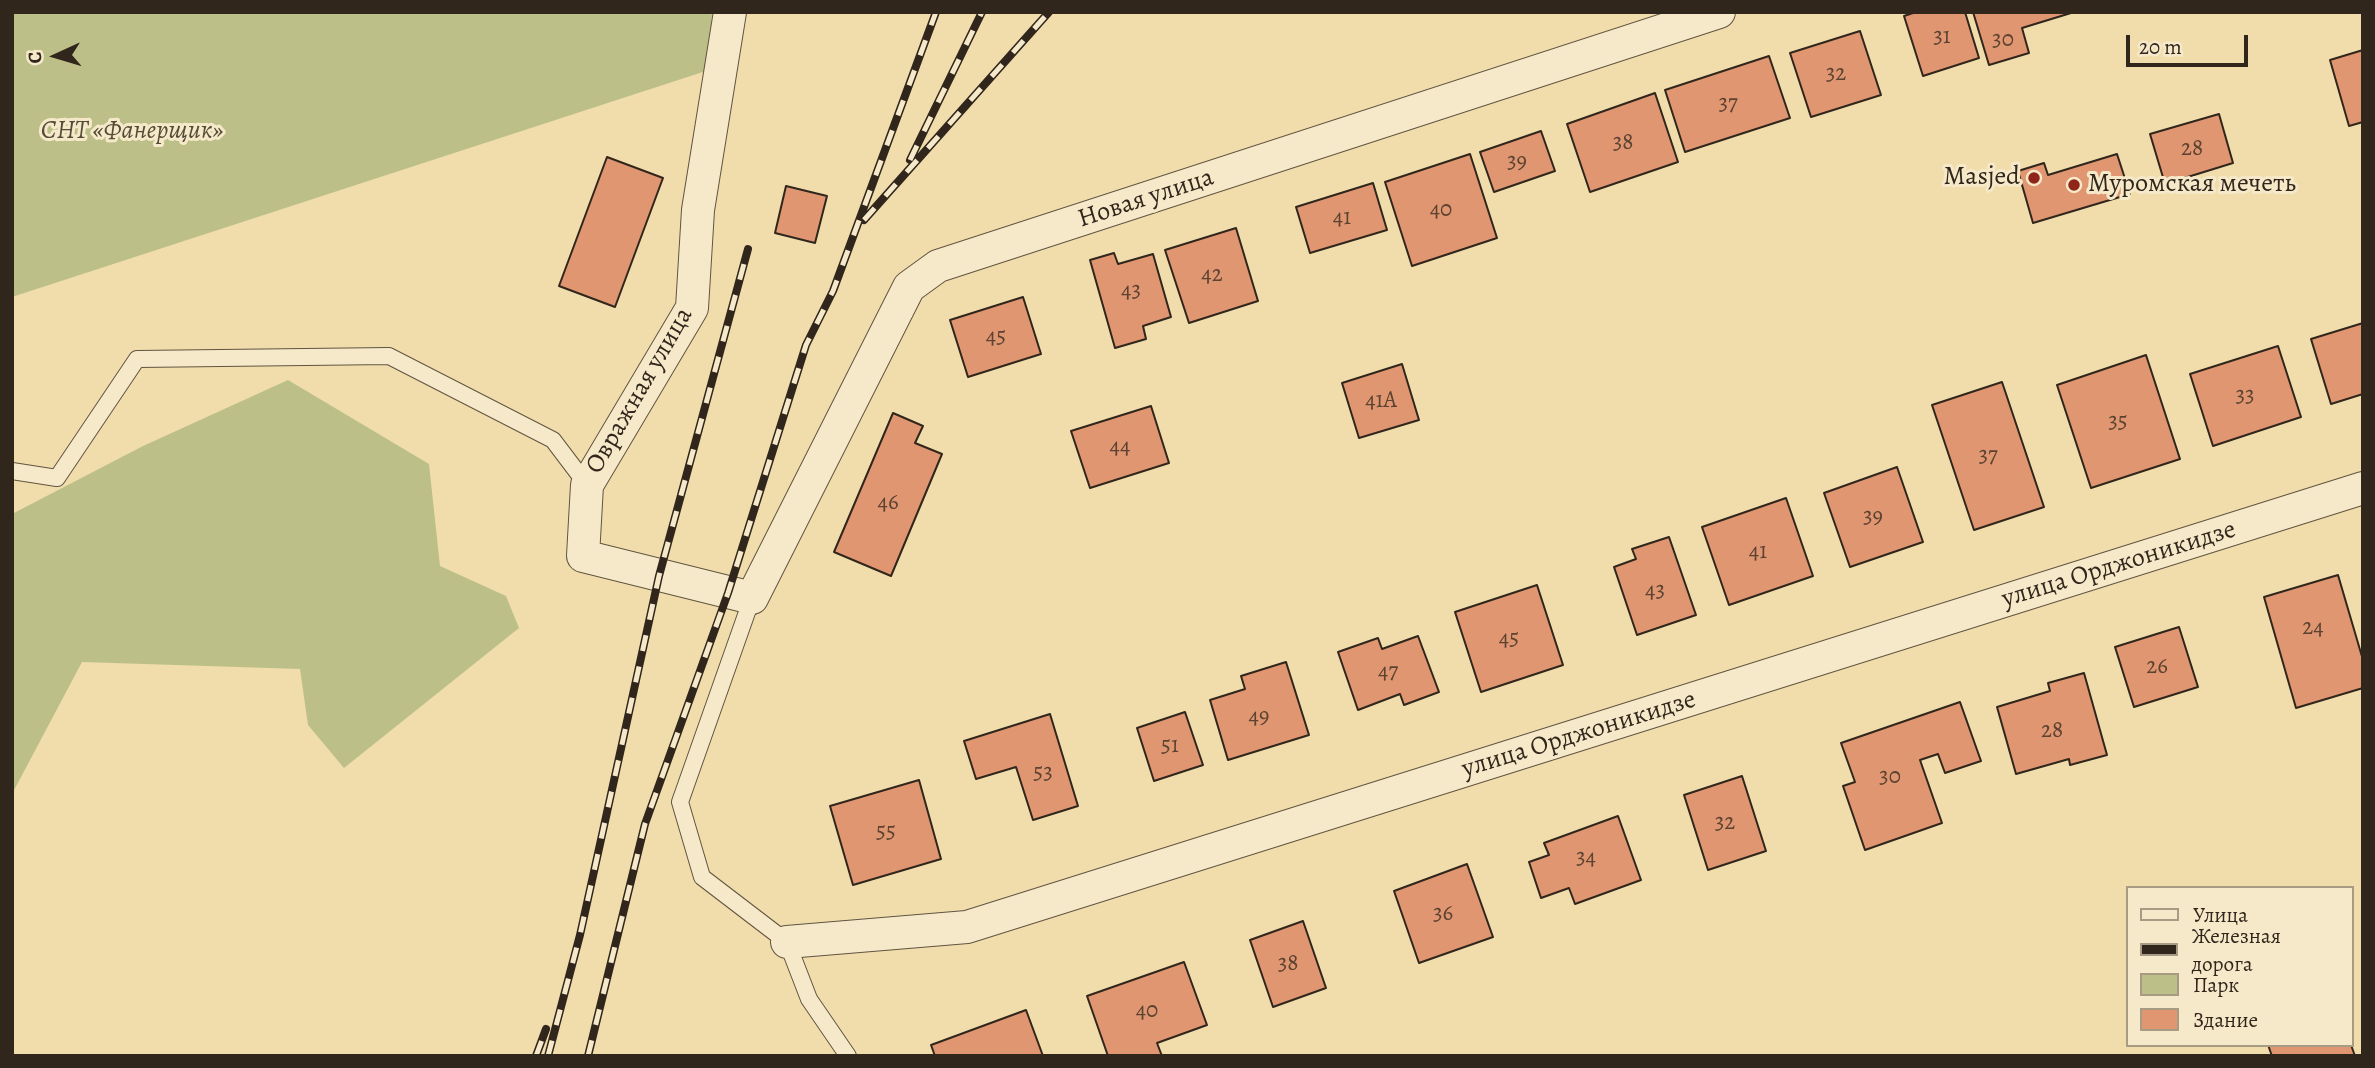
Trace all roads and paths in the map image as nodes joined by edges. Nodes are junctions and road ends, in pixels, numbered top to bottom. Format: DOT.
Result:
graph roads {
  1 [pos="730,12"];
  2 [pos="1719,12"];
  3 [pos="12,471"];
  4 [pos="587,485"];
  5 [pos="2363,488"];
  6 [pos="752,598"];
  7 [pos="787,942"];
  8 [pos="848,1056"];
  1 -- 4 [label="street, Овражная улица"];
  2 -- 6 [label="street, Новая улица"];
  3 -- 4 [label="lane"];
  4 -- 6 [label="street, Овражная улица"];
  5 -- 7 [label="street, улица Орджоникидзе"];
  6 -- 7 [label="lane"];
  7 -- 8 [label="lane"];
}
